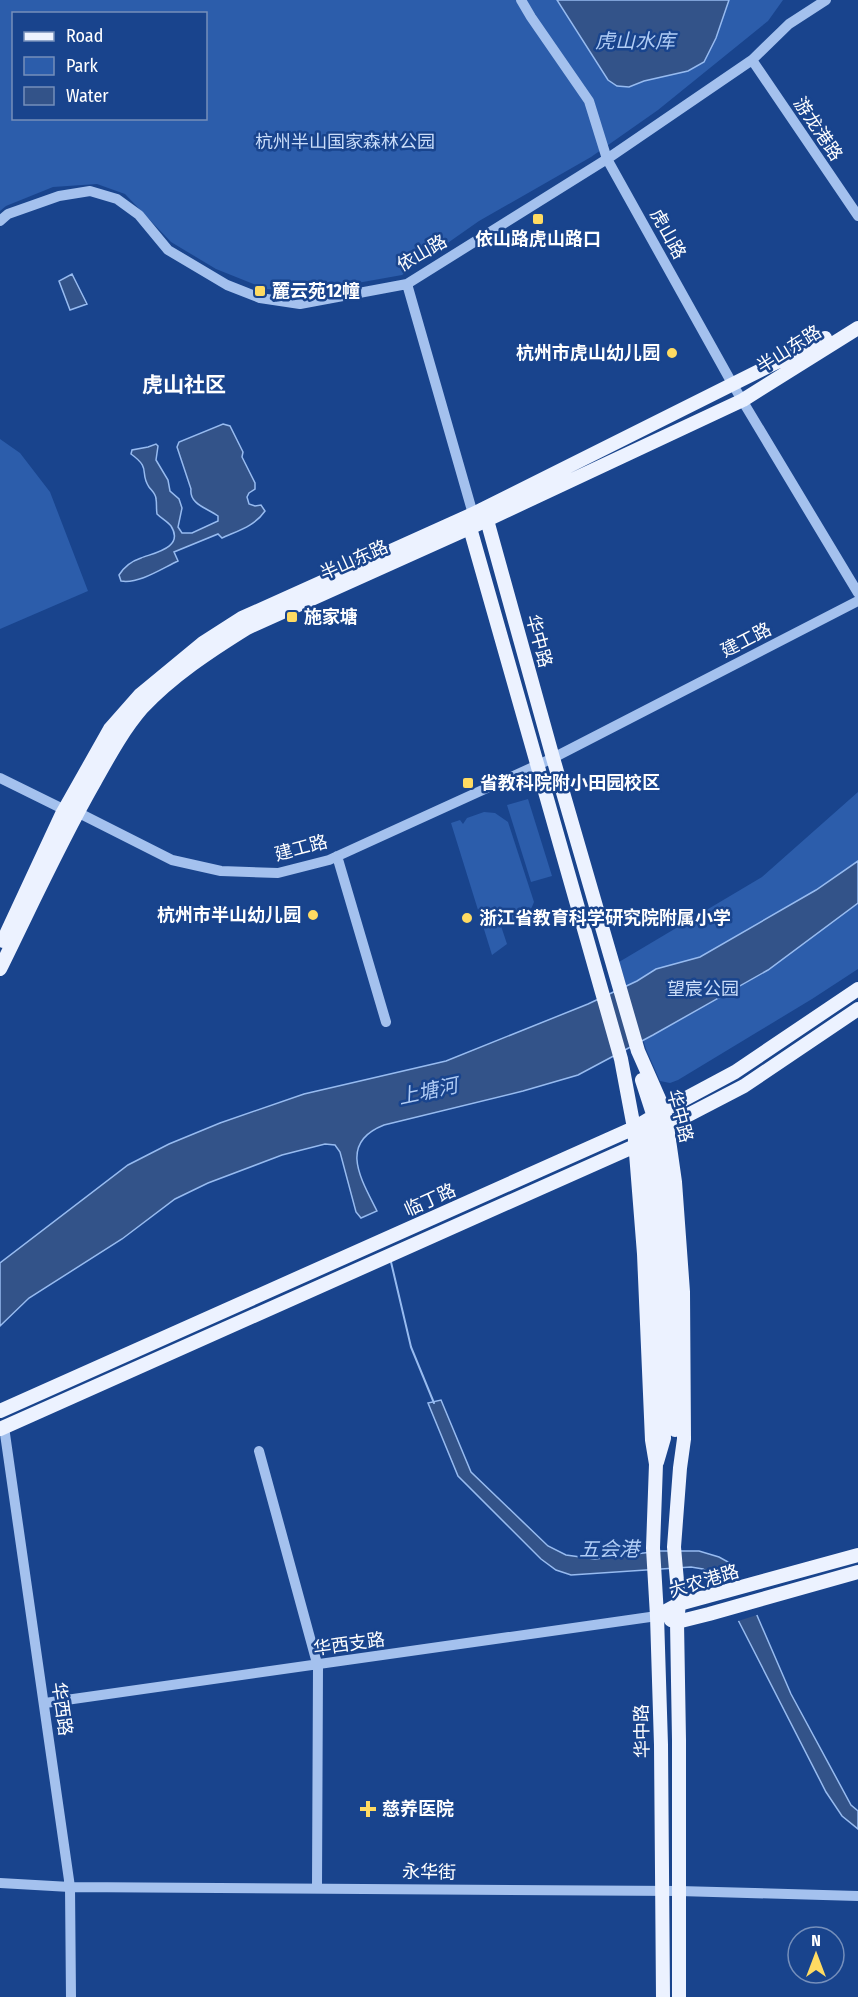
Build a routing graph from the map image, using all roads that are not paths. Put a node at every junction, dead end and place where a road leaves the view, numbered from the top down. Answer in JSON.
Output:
{"nodes":[{"id":1,"x":521,"y":0,"type":"edge"},
{"id":2,"x":826,"y":0,"type":"edge"},
{"id":3,"x":752,"y":60,"type":"junction"},
{"id":4,"x":607,"y":159,"type":"junction"},
{"id":5,"x":858,"y":216,"type":"edge"},
{"id":6,"x":0,"y":221,"type":"edge"},
{"id":7,"x":406,"y":284,"type":"junction"},
{"id":8,"x":858,"y":318,"type":"edge"},
{"id":9,"x":858,"y":328,"type":"edge"},
{"id":10,"x":733,"y":385,"type":"junction"},
{"id":11,"x":743,"y":400,"type":"junction"},
{"id":12,"x":473,"y":514,"type":"junction"},
{"id":13,"x":487,"y":520,"type":"junction"},
{"id":14,"x":470,"y":528,"type":"junction"},
{"id":15,"x":858,"y":594,"type":"edge"},
{"id":16,"x":858,"y":601,"type":"edge"},
{"id":17,"x":553,"y":758,"type":"junction"},
{"id":18,"x":538,"y":764,"type":"junction"},
{"id":19,"x":0,"y":778,"type":"edge"},
{"id":20,"x":561,"y":787,"type":"junction"},
{"id":21,"x":546,"y":790,"type":"junction"},
{"id":22,"x":71,"y":811,"type":"junction"},
{"id":23,"x":338,"y":856,"type":"junction"},
{"id":24,"x":571,"y":856,"type":"junction"},
{"id":25,"x":0,"y":949,"type":"edge"},
{"id":26,"x":0,"y":969,"type":"edge"},
{"id":27,"x":858,"y":989,"type":"edge"},
{"id":28,"x":858,"y":1009,"type":"edge"},
{"id":29,"x":386,"y":1022,"type":"dead end"},
{"id":30,"x":663,"y":1110,"type":"junction"},
{"id":31,"x":667,"y":1126,"type":"junction"},
{"id":32,"x":634,"y":1128,"type":"junction"},
{"id":33,"x":635,"y":1146,"type":"junction"},
{"id":34,"x":0,"y":1411,"type":"edge"},
{"id":35,"x":2,"y":1428,"type":"edge"},
{"id":36,"x":670,"y":1438,"type":"junction"},
{"id":37,"x":259,"y":1451,"type":"dead end"},
{"id":38,"x":656,"y":1464,"type":"junction"},
{"id":39,"x":680,"y":1468,"type":"junction"},
{"id":40,"x":858,"y":1555,"type":"edge"},
{"id":41,"x":858,"y":1572,"type":"edge"},
{"id":42,"x":679,"y":1604,"type":"junction"},
{"id":43,"x":657,"y":1616,"type":"junction"},
{"id":44,"x":676,"y":1622,"type":"junction"},
{"id":45,"x":317,"y":1665,"type":"junction"},
{"id":46,"x":45,"y":1703,"type":"junction"},
{"id":47,"x":0,"y":1883,"type":"edge"},
{"id":48,"x":70,"y":1887,"type":"junction"},
{"id":49,"x":316,"y":1887,"type":"junction"},
{"id":50,"x":679,"y":1891,"type":"junction"},
{"id":51,"x":663,"y":1892,"type":"junction"},
{"id":52,"x":858,"y":1896,"type":"edge"},
{"id":53,"x":71,"y":1997,"type":"edge"},
{"id":54,"x":663,"y":1997,"type":"edge"},
{"id":55,"x":679,"y":1997,"type":"edge"}],
"edges":[{"from":1,"to":4,"type":"street","name":"虎山路"},
{"from":2,"to":3,"type":"street","name":"依山路"},
{"from":3,"to":4,"type":"street","name":"依山路"},
{"from":3,"to":5,"type":"street","name":"游龙港路"},
{"from":4,"to":7,"type":"street","name":"依山路"},
{"from":4,"to":10,"type":"street","name":"虎山路"},
{"from":6,"to":7,"type":"street","name":"依山路"},
{"from":7,"to":12,"type":"street","name":"华中路"},
{"from":8,"to":10,"type":"main road","name":"半山东路"},
{"from":9,"to":11,"type":"main road","name":"半山东路"},
{"from":10,"to":11,"type":"street","name":"虎山路"},
{"from":10,"to":12,"type":"main road","name":"半山东路"},
{"from":11,"to":13,"type":"main road","name":"半山东路"},
{"from":11,"to":15,"type":"street","name":"虎山路"},
{"from":12,"to":13,"type":"main road"},
{"from":12,"to":14,"type":"main road","name":"华中路"},
{"from":12,"to":22,"type":"main road","name":"半山东路"},
{"from":13,"to":14,"type":"main road","name":"半山东路"},
{"from":13,"to":17,"type":"main road","name":"华中路"},
{"from":14,"to":18,"type":"main road","name":"华中路"},
{"from":14,"to":22,"type":"main road","name":"半山东路"},
{"from":16,"to":17,"type":"street","name":"建工路"},
{"from":17,"to":18,"type":"street","name":"建工路"},
{"from":17,"to":20,"type":"main road","name":"华中路"},
{"from":18,"to":21,"type":"main road","name":"华中路"},
{"from":18,"to":23,"type":"street","name":"建工路"},
{"from":19,"to":22,"type":"street"},
{"from":20,"to":24,"type":"main road","name":"华中路"},
{"from":20,"to":30,"type":"main road","name":"华中路"},
{"from":21,"to":24,"type":"main road","name":"华中路"},
{"from":21,"to":32,"type":"main road","name":"华中路"},
{"from":22,"to":23,"type":"street","name":"建工路"},
{"from":22,"to":25,"type":"main road","name":"半山东路"},
{"from":22,"to":26,"type":"main road","name":"半山东路"},
{"from":23,"to":29,"type":"street"},
{"from":24,"to":36,"type":"main road","name":"华中路"},
{"from":27,"to":30,"type":"main road","name":"临丁路"},
{"from":28,"to":31,"type":"main road","name":"临丁路"},
{"from":30,"to":31,"type":"main road","name":"华中路"},
{"from":30,"to":32,"type":"main road","name":"临丁路"},
{"from":31,"to":33,"type":"main road","name":"临丁路"},
{"from":31,"to":39,"type":"main road","name":"华中路"},
{"from":32,"to":33,"type":"main road","name":"华中路"},
{"from":32,"to":34,"type":"main road","name":"临丁路"},
{"from":33,"to":35,"type":"main road","name":"临丁路"},
{"from":33,"to":38,"type":"main road","name":"华中路"},
{"from":35,"to":46,"type":"street","name":"华西路"},
{"from":36,"to":38,"type":"main road","name":"华中路"},
{"from":36,"to":39,"type":"main road","name":"华中路"},
{"from":37,"to":45,"type":"street"},
{"from":38,"to":43,"type":"main road","name":"华中路"},
{"from":39,"to":42,"type":"main road","name":"华中路"},
{"from":40,"to":42,"type":"main road","name":"大农港路"},
{"from":41,"to":44,"type":"main road","name":"大农港路"},
{"from":42,"to":43,"type":"main road","name":"大农港路"},
{"from":42,"to":44,"type":"main road","name":"华中路"},
{"from":43,"to":44,"type":"main road","name":"大农港路"},
{"from":43,"to":45,"type":"street","name":"华西支路"},
{"from":43,"to":51,"type":"main road","name":"华中路"},
{"from":44,"to":50,"type":"main road","name":"华中路"},
{"from":45,"to":46,"type":"street","name":"华西支路"},
{"from":45,"to":49,"type":"street"},
{"from":46,"to":48,"type":"street","name":"华西路"},
{"from":47,"to":48,"type":"street","name":"永华街"},
{"from":48,"to":49,"type":"street","name":"永华街"},
{"from":48,"to":53,"type":"street","name":"华西路"},
{"from":49,"to":51,"type":"street","name":"永华街"},
{"from":50,"to":51,"type":"street","name":"永华街"},
{"from":50,"to":52,"type":"street","name":"永华街"},
{"from":50,"to":55,"type":"main road","name":"华中路"},
{"from":51,"to":54,"type":"main road","name":"华中路"}]}
